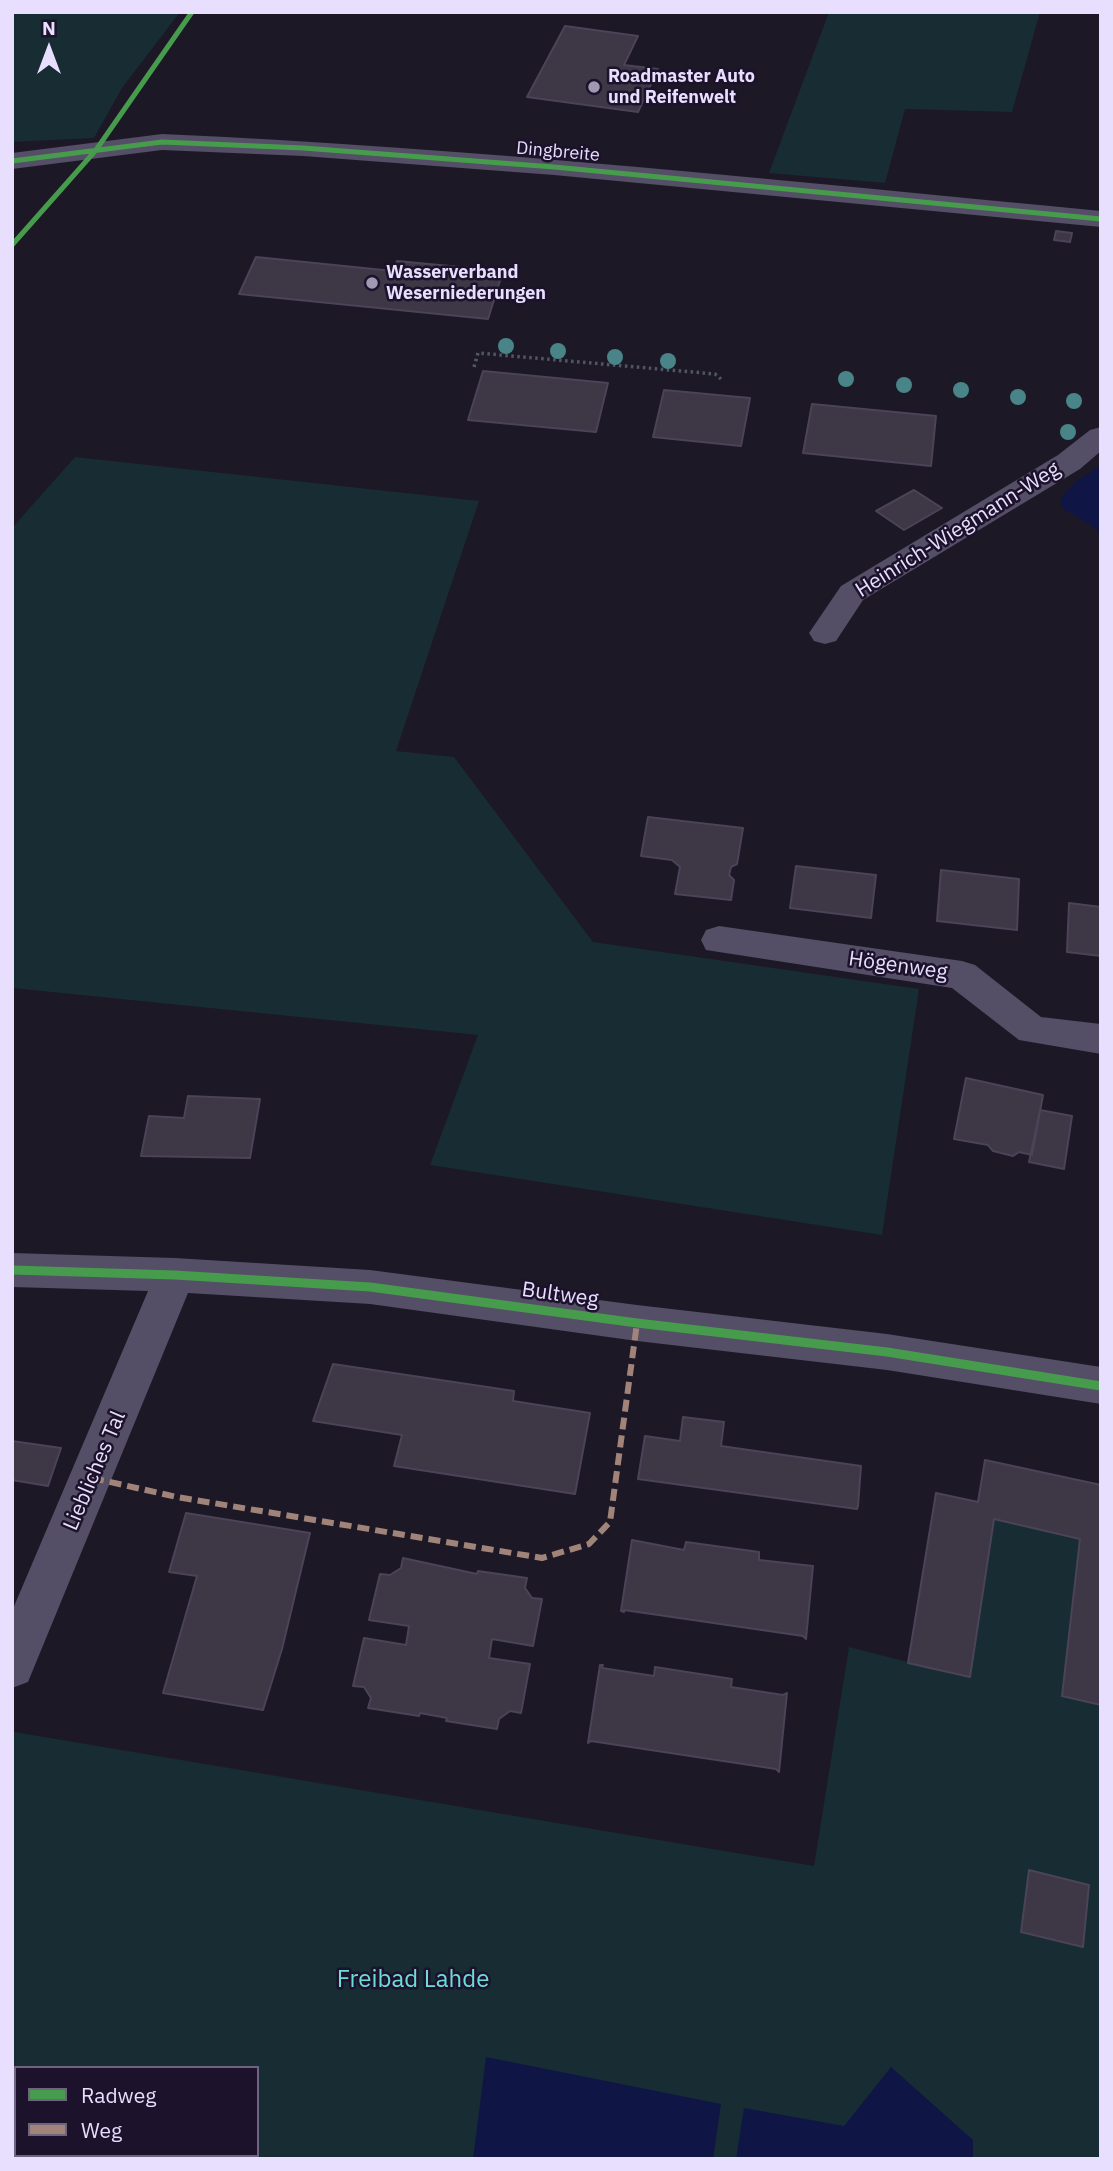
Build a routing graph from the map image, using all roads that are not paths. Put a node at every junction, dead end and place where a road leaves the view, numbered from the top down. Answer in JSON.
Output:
{"nodes":[{"id":1,"x":12,"y":161,"type":"edge"},
{"id":2,"x":1101,"y":219,"type":"edge"},
{"id":3,"x":1101,"y":436,"type":"edge"},
{"id":4,"x":825,"y":633,"type":"dead end"},
{"id":5,"x":719,"y":940,"type":"dead end"},
{"id":6,"x":1101,"y":1039,"type":"edge"},
{"id":7,"x":12,"y":1270,"type":"edge"},
{"id":8,"x":175,"y":1275,"type":"junction"},
{"id":9,"x":1101,"y":1386,"type":"edge"},
{"id":10,"x":12,"y":1666,"type":"edge"}],
"edges":[{"from":1,"to":2,"type":"street","name":"Dingbreite"},
{"from":3,"to":4,"type":"street","name":"Heinrich-Wiegmann-Weg"},
{"from":5,"to":6,"type":"street","name":"Högenweg"},
{"from":7,"to":8,"type":"street","name":"Bultweg"},
{"from":8,"to":9,"type":"street","name":"Bultweg"},
{"from":8,"to":10,"type":"street","name":"Liebliches Tal"}]}
